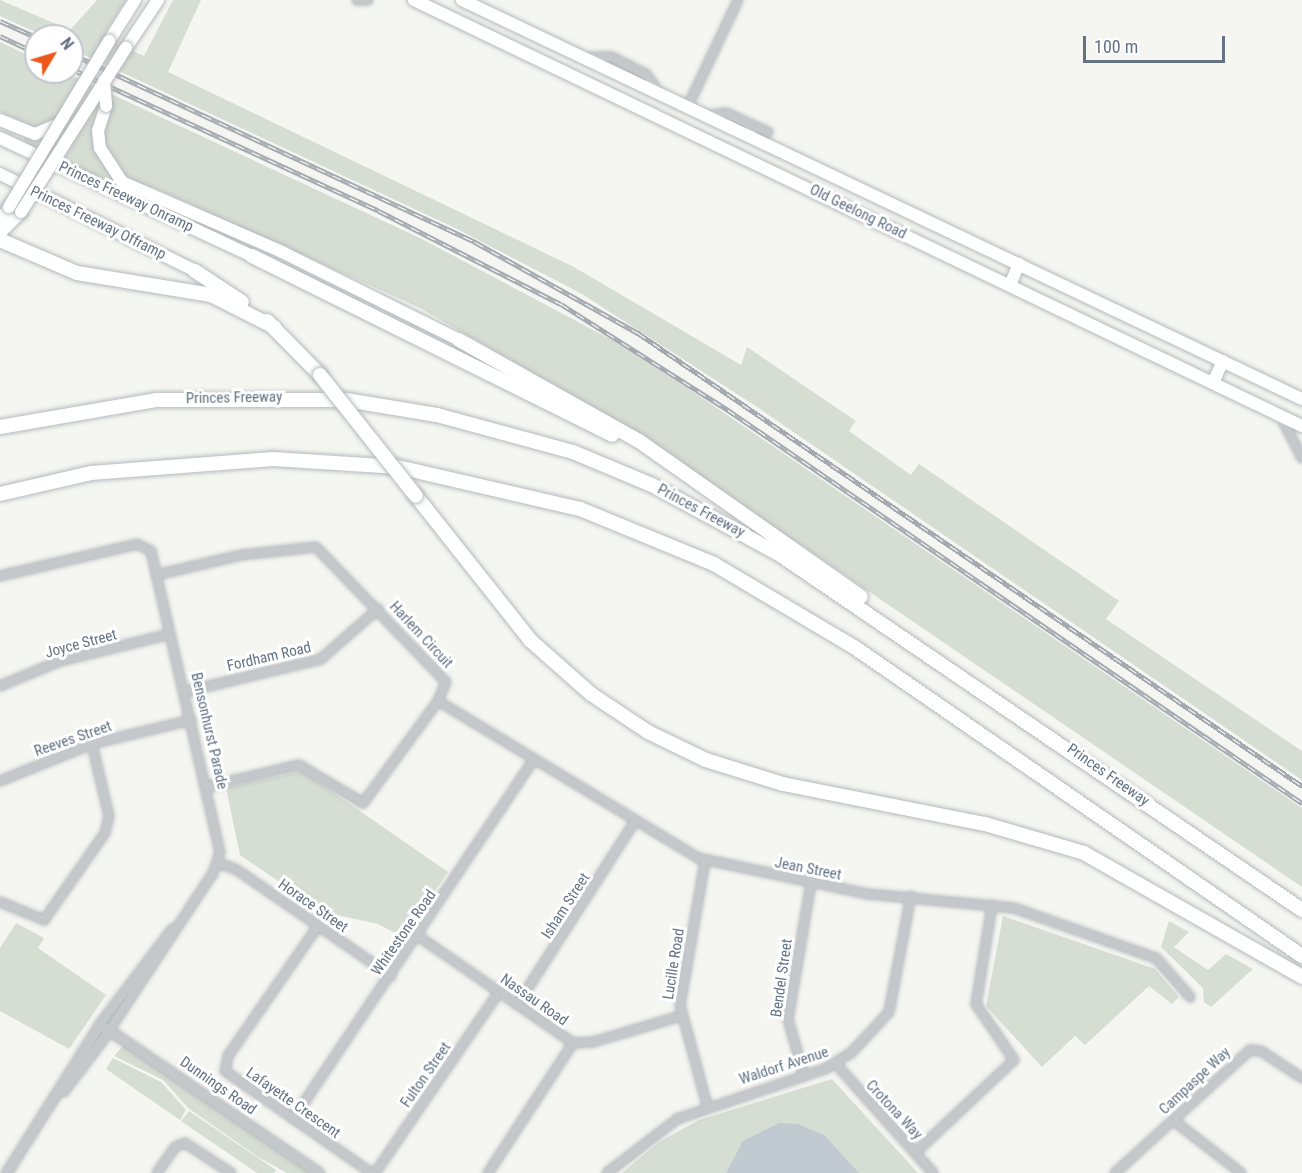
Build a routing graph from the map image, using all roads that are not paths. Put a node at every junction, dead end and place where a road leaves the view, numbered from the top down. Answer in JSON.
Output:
{"nodes":[{"id":1,"x":135,"y":0,"type":"edge"},
{"id":2,"x":158,"y":0,"type":"edge"},
{"id":3,"x":357,"y":0,"type":"edge"},
{"id":4,"x":368,"y":0,"type":"edge"},
{"id":5,"x":414,"y":0,"type":"edge"},
{"id":6,"x":462,"y":0,"type":"edge"},
{"id":7,"x":738,"y":0,"type":"edge"},
{"id":8,"x":104,"y":81,"type":"junction"},
{"id":9,"x":687,"y":108,"type":"junction"},
{"id":10,"x":703,"y":116,"type":"junction"},
{"id":11,"x":0,"y":120,"type":"edge"},
{"id":12,"x":58,"y":123,"type":"junction"},
{"id":13,"x":750,"y":124,"type":"junction"},
{"id":14,"x":678,"y":126,"type":"junction"},
{"id":15,"x":768,"y":132,"type":"dead end"},
{"id":16,"x":0,"y":138,"type":"edge"},
{"id":17,"x":754,"y":141,"type":"junction"},
{"id":18,"x":793,"y":158,"type":"junction"},
{"id":19,"x":0,"y":174,"type":"edge"},
{"id":20,"x":802,"y":184,"type":"junction"},
{"id":21,"x":0,"y":223,"type":"edge"},
{"id":22,"x":0,"y":233,"type":"edge"},
{"id":23,"x":0,"y":240,"type":"edge"},
{"id":24,"x":252,"y":256,"type":"joint"},
{"id":25,"x":1019,"y":264,"type":"junction"},
{"id":26,"x":195,"y":271,"type":"joint"},
{"id":27,"x":1010,"y":285,"type":"junction"},
{"id":28,"x":274,"y":327,"type":"junction"},
{"id":29,"x":459,"y":340,"type":"joint"},
{"id":30,"x":1181,"y":341,"type":"junction"},
{"id":31,"x":1171,"y":362,"type":"junction"},
{"id":32,"x":1223,"y":362,"type":"junction"},
{"id":33,"x":1213,"y":383,"type":"junction"},
{"id":34,"x":1302,"y":399,"type":"edge"},
{"id":35,"x":1279,"y":415,"type":"junction"},
{"id":36,"x":1302,"y":426,"type":"edge"},
{"id":37,"x":0,"y":427,"type":"edge"},
{"id":38,"x":1302,"y":458,"type":"edge"},
{"id":39,"x":685,"y":474,"type":"junction"},
{"id":40,"x":0,"y":494,"type":"edge"},
{"id":41,"x":156,"y":575,"type":"junction"},
{"id":42,"x":0,"y":576,"type":"edge"},
{"id":43,"x":378,"y":609,"type":"junction"},
{"id":44,"x":170,"y":634,"type":"junction"},
{"id":45,"x":968,"y":678,"type":"junction"},
{"id":46,"x":0,"y":686,"type":"edge"},
{"id":47,"x":184,"y":692,"type":"junction"},
{"id":48,"x":438,"y":701,"type":"junction"},
{"id":49,"x":191,"y":720,"type":"junction"},
{"id":50,"x":92,"y":744,"type":"junction"},
{"id":51,"x":534,"y":759,"type":"junction"},
{"id":52,"x":0,"y":781,"type":"edge"},
{"id":53,"x":207,"y":787,"type":"junction"},
{"id":54,"x":635,"y":821,"type":"junction"},
{"id":55,"x":705,"y":861,"type":"junction"},
{"id":56,"x":218,"y":863,"type":"junction"},
{"id":57,"x":811,"y":883,"type":"junction"},
{"id":58,"x":911,"y":896,"type":"junction"},
{"id":59,"x":0,"y":902,"type":"edge"},
{"id":60,"x":992,"y":905,"type":"junction"},
{"id":61,"x":1302,"y":910,"type":"edge"},
{"id":62,"x":183,"y":916,"type":"junction"},
{"id":63,"x":318,"y":926,"type":"junction"},
{"id":64,"x":418,"y":936,"type":"junction"},
{"id":65,"x":1302,"y":956,"type":"edge"},
{"id":66,"x":391,"y":976,"type":"junction"},
{"id":67,"x":1302,"y":977,"type":"edge"},
{"id":68,"x":499,"y":992,"type":"junction"},
{"id":69,"x":1190,"y":997,"type":"dead end"},
{"id":70,"x":517,"y":1005,"type":"junction"},
{"id":71,"x":681,"y":1016,"type":"junction"},
{"id":72,"x":100,"y":1024,"type":"junction"},
{"id":73,"x":110,"y":1029,"type":"junction"},
{"id":74,"x":573,"y":1042,"type":"junction"},
{"id":75,"x":836,"y":1064,"type":"junction"},
{"id":76,"x":804,"y":1076,"type":"junction"},
{"id":77,"x":1302,"y":1078,"type":"edge"},
{"id":78,"x":59,"y":1095,"type":"junction"},
{"id":79,"x":707,"y":1105,"type":"junction"},
{"id":80,"x":292,"y":1119,"type":"junction"},
{"id":81,"x":1173,"y":1120,"type":"junction"},
{"id":82,"x":915,"y":1153,"type":"junction"},
{"id":83,"x":6,"y":1173,"type":"edge"},
{"id":84,"x":156,"y":1173,"type":"edge"},
{"id":85,"x":231,"y":1173,"type":"edge"},
{"id":86,"x":319,"y":1173,"type":"edge"},
{"id":87,"x":373,"y":1173,"type":"edge"},
{"id":88,"x":488,"y":1173,"type":"edge"},
{"id":89,"x":607,"y":1173,"type":"edge"},
{"id":90,"x":933,"y":1173,"type":"edge"},
{"id":91,"x":1115,"y":1173,"type":"edge"},
{"id":92,"x":1241,"y":1173,"type":"edge"}],
"edges":[{"from":1,"to":12,"type":"main road","bridge":true},
{"from":2,"to":8,"type":"main road","bridge":true},
{"from":3,"to":4,"type":"street"},
{"from":5,"to":14,"type":"main road","name":"Old Geelong Road"},
{"from":6,"to":9,"type":"main road","name":"Old Geelong Road"},
{"from":7,"to":9,"type":"street"},
{"from":8,"to":22,"type":"main road","bridge":true},
{"from":8,"to":29,"type":"main road","bridge":true},
{"from":9,"to":10,"type":"main road","name":"Old Geelong Road"},
{"from":9,"to":14,"type":"main road"},
{"from":10,"to":13,"type":"street"},
{"from":10,"to":17,"type":"main road","name":"Old Geelong Road"},
{"from":11,"to":12,"type":"main road"},
{"from":12,"to":21,"type":"main road","bridge":true},
{"from":13,"to":15,"type":"street"},
{"from":13,"to":17,"type":"street"},
{"from":14,"to":20,"type":"main road","name":"Old Geelong Road"},
{"from":16,"to":24,"type":"main road","name":"Princes Freeway Onramp"},
{"from":17,"to":18,"type":"main road","name":"Old Geelong Road"},
{"from":18,"to":20,"type":"main road"},
{"from":18,"to":25,"type":"main road","name":"Old Geelong Road"},
{"from":19,"to":26,"type":"main road","name":"Princes Freeway Offramp"},
{"from":20,"to":27,"type":"main road","name":"Old Geelong Road"},
{"from":23,"to":28,"type":"highway"},
{"from":24,"to":39,"type":"highway"},
{"from":25,"to":27,"type":"main road"},
{"from":25,"to":30,"type":"main road","name":"Old Geelong Road"},
{"from":26,"to":28,"type":"highway"},
{"from":27,"to":31,"type":"main road","name":"Old Geelong Road"},
{"from":28,"to":67,"type":"highway","bridge":true},
{"from":29,"to":39,"type":"highway"},
{"from":30,"to":31,"type":"main road"},
{"from":30,"to":32,"type":"main road","name":"Old Geelong Road"},
{"from":31,"to":33,"type":"main road","name":"Old Geelong Road"},
{"from":32,"to":33,"type":"main road"},
{"from":32,"to":34,"type":"main road","name":"Old Geelong Road"},
{"from":33,"to":35,"type":"main road","name":"Old Geelong Road"},
{"from":35,"to":36,"type":"main road","name":"Old Geelong Road"},
{"from":35,"to":38,"type":"street"},
{"from":37,"to":45,"type":"highway","name":"Princes Freeway"},
{"from":39,"to":45,"type":"highway"},
{"from":40,"to":65,"type":"highway"},
{"from":41,"to":42,"type":"street","name":"Bensonhurst Parade"},
{"from":41,"to":43,"type":"street","name":"Harlem Circuit"},
{"from":41,"to":44,"type":"street","name":"Bensonhurst Parade"},
{"from":43,"to":47,"type":"street","name":"Fordham Road"},
{"from":43,"to":48,"type":"street","name":"Harlem Circuit"},
{"from":44,"to":46,"type":"street","name":"Joyce Street"},
{"from":44,"to":47,"type":"street","name":"Bensonhurst Parade"},
{"from":45,"to":61,"type":"highway","name":"Princes Freeway"},
{"from":47,"to":49,"type":"street","name":"Bensonhurst Parade"},
{"from":48,"to":51,"type":"street","name":"Jean Street"},
{"from":48,"to":53,"type":"street","name":"Harlem Circuit"},
{"from":49,"to":50,"type":"street","name":"Reeves Street"},
{"from":49,"to":53,"type":"street","name":"Bensonhurst Parade"},
{"from":50,"to":52,"type":"street","name":"Reeves Street"},
{"from":50,"to":59,"type":"street"},
{"from":51,"to":54,"type":"street","name":"Jean Street"},
{"from":51,"to":64,"type":"street","name":"Whitestone Road"},
{"from":53,"to":56,"type":"street","name":"Bensonhurst Parade"},
{"from":54,"to":55,"type":"street","name":"Jean Street"},
{"from":54,"to":70,"type":"street","name":"Isham Street"},
{"from":55,"to":57,"type":"street","name":"Jean Street"},
{"from":55,"to":71,"type":"street","name":"Lucille Road"},
{"from":56,"to":62,"type":"street"},
{"from":56,"to":63,"type":"street","name":"Horace Street"},
{"from":57,"to":58,"type":"street","name":"Jean Street"},
{"from":57,"to":76,"type":"street","name":"Bendel Street"},
{"from":58,"to":60,"type":"street","name":"Jean Street"},
{"from":58,"to":75,"type":"street","name":"Waldorf Avenue"},
{"from":60,"to":69,"type":"street","name":"Jean Street"},
{"from":60,"to":82,"type":"street"},
{"from":62,"to":72,"type":"street"},
{"from":62,"to":73,"type":"street"},
{"from":63,"to":66,"type":"street","name":"Horace Street"},
{"from":63,"to":80,"type":"street","name":"Lafayette Crescent"},
{"from":64,"to":66,"type":"street","name":"Whitestone Road"},
{"from":64,"to":68,"type":"street","name":"Nassau Road"},
{"from":66,"to":80,"type":"street","name":"Whitestone Road"},
{"from":68,"to":70,"type":"street","name":"Nassau Road"},
{"from":68,"to":87,"type":"street","name":"Fulton Street"},
{"from":70,"to":74,"type":"street","name":"Nassau Road"},
{"from":71,"to":74,"type":"street","name":"Nassau Road"},
{"from":71,"to":79,"type":"street","name":"Lucille Road"},
{"from":72,"to":73,"type":"street","name":"Dunnings Road"},
{"from":72,"to":78,"type":"street"},
{"from":73,"to":78,"type":"street"},
{"from":73,"to":86,"type":"street","name":"Dunnings Road"},
{"from":74,"to":88,"type":"street"},
{"from":75,"to":76,"type":"street","name":"Waldorf Avenue"},
{"from":75,"to":82,"type":"street","name":"Crotona Way"},
{"from":76,"to":79,"type":"street","name":"Waldorf Avenue"},
{"from":77,"to":81,"type":"street","name":"Campaspe Way"},
{"from":78,"to":83,"type":"street"},
{"from":79,"to":89,"type":"street","name":"Waldorf Avenue"},
{"from":80,"to":87,"type":"street","name":"Lafayette Crescent"},
{"from":81,"to":91,"type":"street","name":"Campaspe Way"},
{"from":81,"to":92,"type":"street"},
{"from":82,"to":90,"type":"street","name":"Crotona Way"},
{"from":84,"to":85,"type":"street"}]}
